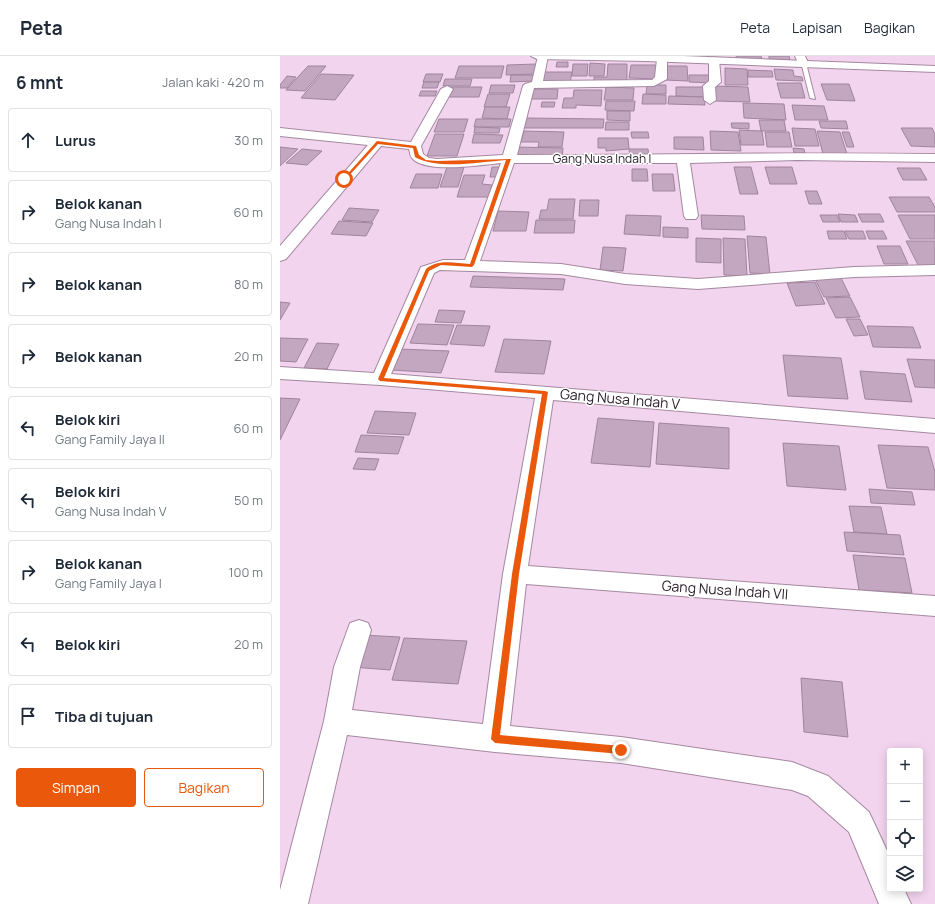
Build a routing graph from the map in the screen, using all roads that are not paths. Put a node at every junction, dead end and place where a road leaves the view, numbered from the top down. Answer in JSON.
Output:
{"nodes":[{"id":1,"x":537,"y":56,"type":"edge"},
{"id":2,"x":542,"y":56,"type":"edge"},
{"id":3,"x":646,"y":57,"type":"edge"},
{"id":4,"x":662,"y":59,"type":"junction"},
{"id":5,"x":714,"y":60,"type":"junction"},
{"id":6,"x":802,"y":60,"type":"edge"},
{"id":7,"x":935,"y":69,"type":"edge"},
{"id":8,"x":537,"y":84,"type":"junction"},
{"id":9,"x":447,"y":89,"type":"dead end"},
{"id":10,"x":813,"y":98,"type":"dead end"},
{"id":11,"x":710,"y":100,"type":"dead end"},
{"id":12,"x":280,"y":132,"type":"edge"},
{"id":13,"x":377,"y":142,"type":"junction"},
{"id":14,"x":415,"y":146,"type":"junction"},
{"id":15,"x":935,"y":158,"type":"edge"},
{"id":16,"x":509,"y":159,"type":"junction"},
{"id":17,"x":683,"y":159,"type":"junction"},
{"id":18,"x":691,"y":216,"type":"dead end"},
{"id":19,"x":280,"y":256,"type":"edge"},
{"id":20,"x":472,"y":265,"type":"junction"},
{"id":21,"x":935,"y":270,"type":"edge"},
{"id":22,"x":280,"y":373,"type":"edge"},
{"id":23,"x":380,"y":379,"type":"junction"},
{"id":24,"x":545,"y":392,"type":"junction"},
{"id":25,"x":935,"y":426,"type":"edge"},
{"id":26,"x":515,"y":574,"type":"junction"},
{"id":27,"x":935,"y":606,"type":"edge"},
{"id":28,"x":359,"y":630,"type":"dead end"},
{"id":29,"x":337,"y":721,"type":"junction"},
{"id":30,"x":495,"y":739,"type":"junction"},
{"id":31,"x":292,"y":904,"type":"edge"},
{"id":32,"x":895,"y":904,"type":"edge"}],
"edges":[{"from":1,"to":2,"type":"street"},
{"from":2,"to":3,"type":"street"},
{"from":2,"to":8,"type":"street"},
{"from":3,"to":4,"type":"street"},
{"from":4,"to":5,"type":"street"},
{"from":4,"to":8,"type":"street"},
{"from":5,"to":6,"type":"street"},
{"from":5,"to":11,"type":"street"},
{"from":6,"to":7,"type":"street"},
{"from":6,"to":10,"type":"lane"},
{"from":8,"to":16,"type":"street"},
{"from":9,"to":14,"type":"street"},
{"from":12,"to":13,"type":"street"},
{"from":13,"to":14,"type":"street"},
{"from":13,"to":19,"type":"street"},
{"from":14,"to":16,"type":"street","name":"Gang Nusa Indah I"},
{"from":15,"to":17,"type":"street","name":"Gang Nusa Indah I"},
{"from":16,"to":17,"type":"street","name":"Gang Nusa Indah I"},
{"from":16,"to":20,"type":"street"},
{"from":17,"to":18,"type":"street"},
{"from":20,"to":21,"type":"street"},
{"from":20,"to":23,"type":"street"},
{"from":22,"to":23,"type":"street","name":"Gang Nusa Indah V"},
{"from":23,"to":24,"type":"street","name":"Gang Nusa Indah V"},
{"from":24,"to":25,"type":"street","name":"Gang Nusa Indah V"},
{"from":24,"to":26,"type":"street"},
{"from":26,"to":27,"type":"street","name":"Gang Nusa Indah VII"},
{"from":26,"to":30,"type":"street"},
{"from":28,"to":29,"type":"street"},
{"from":29,"to":30,"type":"street"},
{"from":29,"to":31,"type":"street"},
{"from":30,"to":32,"type":"street"}]}
